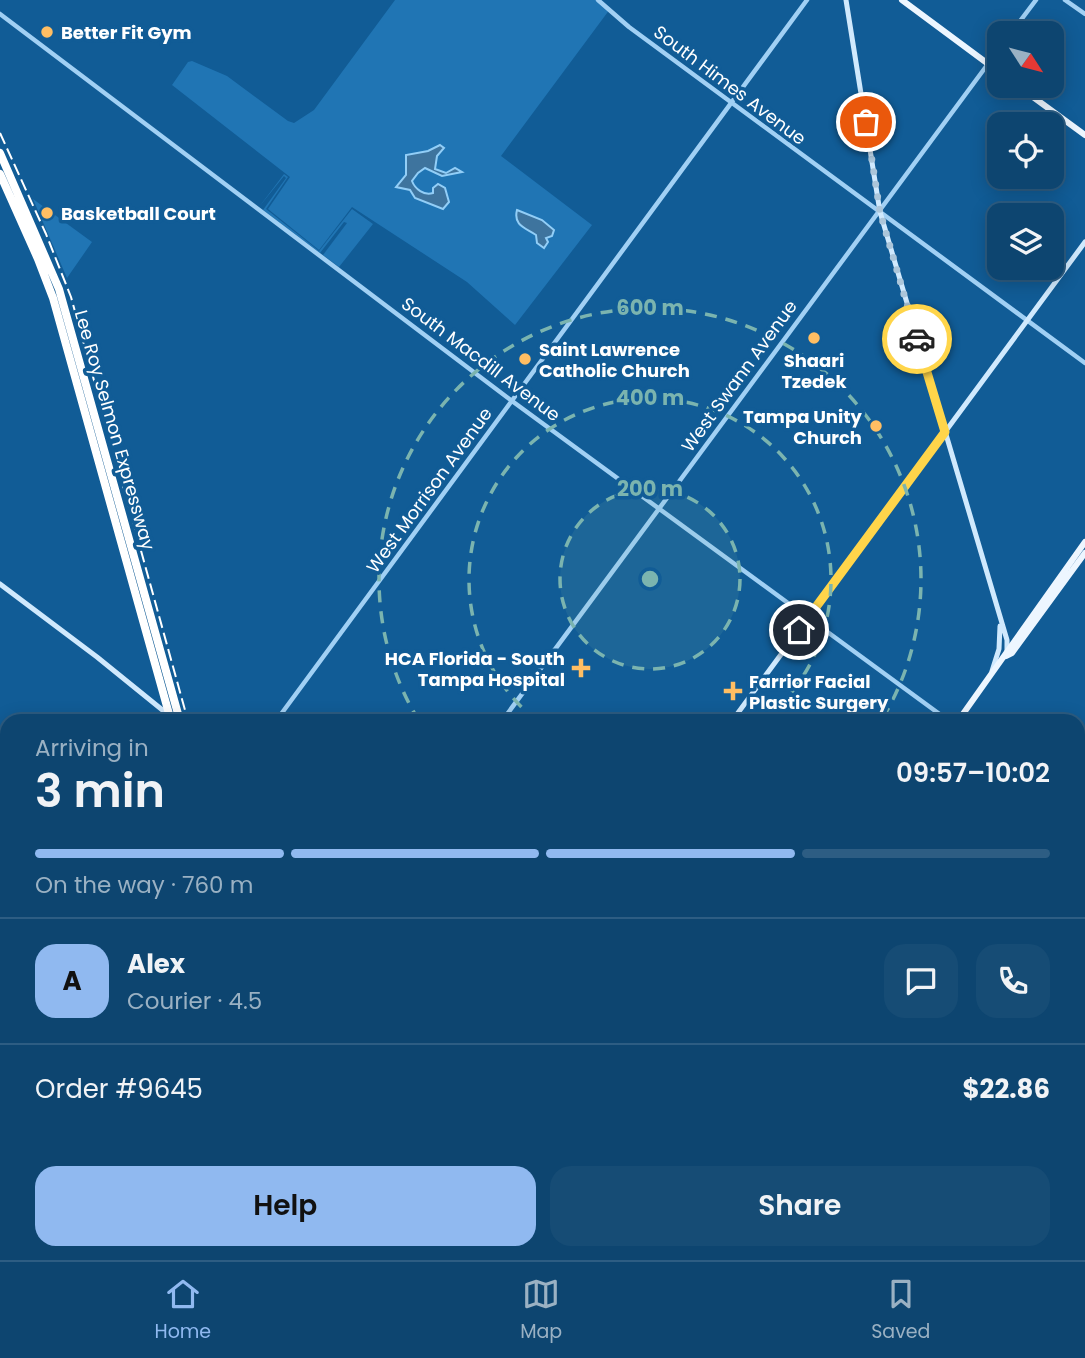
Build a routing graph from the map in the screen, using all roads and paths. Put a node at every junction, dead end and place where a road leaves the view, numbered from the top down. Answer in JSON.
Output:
{"nodes":[{"id":1,"x":598,"y":0,"type":"edge"},
{"id":2,"x":807,"y":0,"type":"edge"},
{"id":3,"x":846,"y":0,"type":"edge"},
{"id":4,"x":902,"y":0,"type":"edge"},
{"id":5,"x":1036,"y":0,"type":"edge"},
{"id":6,"x":1065,"y":0,"type":"edge"},
{"id":7,"x":0,"y":14,"type":"edge"},
{"id":8,"x":1085,"y":14,"type":"edge"},
{"id":9,"x":1020,"y":21,"type":"edge"},
{"id":10,"x":987,"y":63,"type":"edge"},
{"id":11,"x":987,"y":65,"type":"edge"},
{"id":12,"x":1034,"y":98,"type":"edge"},
{"id":13,"x":731,"y":101,"type":"junction"},
{"id":14,"x":1085,"y":135,"type":"edge"},
{"id":15,"x":0,"y":153,"type":"edge"},
{"id":16,"x":0,"y":174,"type":"edge"},
{"id":17,"x":880,"y":212,"type":"junction"},
{"id":18,"x":1085,"y":242,"type":"edge"},
{"id":19,"x":1027,"y":320,"type":"junction"},
{"id":20,"x":1085,"y":363,"type":"edge"},
{"id":21,"x":512,"y":401,"type":"junction"},
{"id":22,"x":945,"y":432,"type":"junction"},
{"id":23,"x":660,"y":509,"type":"junction"},
{"id":24,"x":1085,"y":542,"type":"edge"},
{"id":25,"x":1085,"y":553,"type":"edge"},
{"id":26,"x":0,"y":584,"type":"edge"},
{"id":27,"x":809,"y":617,"type":"junction"},
{"id":28,"x":1000,"y":623,"type":"junction"},
{"id":29,"x":1005,"y":657,"type":"junction"},
{"id":30,"x":990,"y":678,"type":"junction"},
{"id":31,"x":166,"y":714,"type":"edge"},
{"id":32,"x":172,"y":714,"type":"edge"},
{"id":33,"x":175,"y":714,"type":"edge"},
{"id":34,"x":281,"y":714,"type":"edge"},
{"id":35,"x":507,"y":714,"type":"edge"},
{"id":36,"x":737,"y":714,"type":"edge"},
{"id":37,"x":940,"y":714,"type":"edge"},
{"id":38,"x":963,"y":714,"type":"edge"}],
"edges":[{"from":1,"to":13,"type":"street","name":"South Himes Avenue"},
{"from":2,"to":13,"type":"street","name":"West Morrison Avenue"},
{"from":3,"to":17,"type":"main road"},
{"from":4,"to":10,"type":"main road"},
{"from":5,"to":9,"type":"street"},
{"from":6,"to":8,"type":"street"},
{"from":7,"to":21,"type":"street","name":"South Macdill Avenue"},
{"from":11,"to":17,"type":"street","name":"West Swann Avenue"},
{"from":12,"to":14,"type":"main road"},
{"from":13,"to":17,"type":"street","name":"South Himes Avenue"},
{"from":13,"to":21,"type":"street","name":"West Morrison Avenue"},
{"from":15,"to":33,"type":"highway","name":"Lee Roy Selmon Expressway"},
{"from":16,"to":32,"type":"highway","name":"Lee Roy Selmon Expressway"},
{"from":17,"to":19,"type":"street","name":"South Himes Avenue"},
{"from":17,"to":22,"type":"main road"},
{"from":17,"to":23,"type":"street","name":"West Swann Avenue"},
{"from":18,"to":19,"type":"main road"},
{"from":19,"to":20,"type":"street","name":"South Himes Avenue"},
{"from":19,"to":22,"type":"main road"},
{"from":21,"to":23,"type":"street","name":"South Macdill Avenue"},
{"from":21,"to":34,"type":"street","name":"West Morrison Avenue"},
{"from":22,"to":27,"type":"main road"},
{"from":22,"to":28,"type":"main road"},
{"from":23,"to":27,"type":"street","name":"South Macdill Avenue"},
{"from":23,"to":35,"type":"street","name":"West Swann Avenue"},
{"from":24,"to":29,"type":"main road"},
{"from":25,"to":29,"type":"main road"},
{"from":26,"to":31,"type":"main road"},
{"from":27,"to":36,"type":"main road"},
{"from":27,"to":37,"type":"street","name":"South Macdill Avenue"},
{"from":28,"to":29,"type":"main road"},
{"from":28,"to":30,"type":"main road"},
{"from":29,"to":30,"type":"main road"},
{"from":30,"to":38,"type":"main road"}]}
